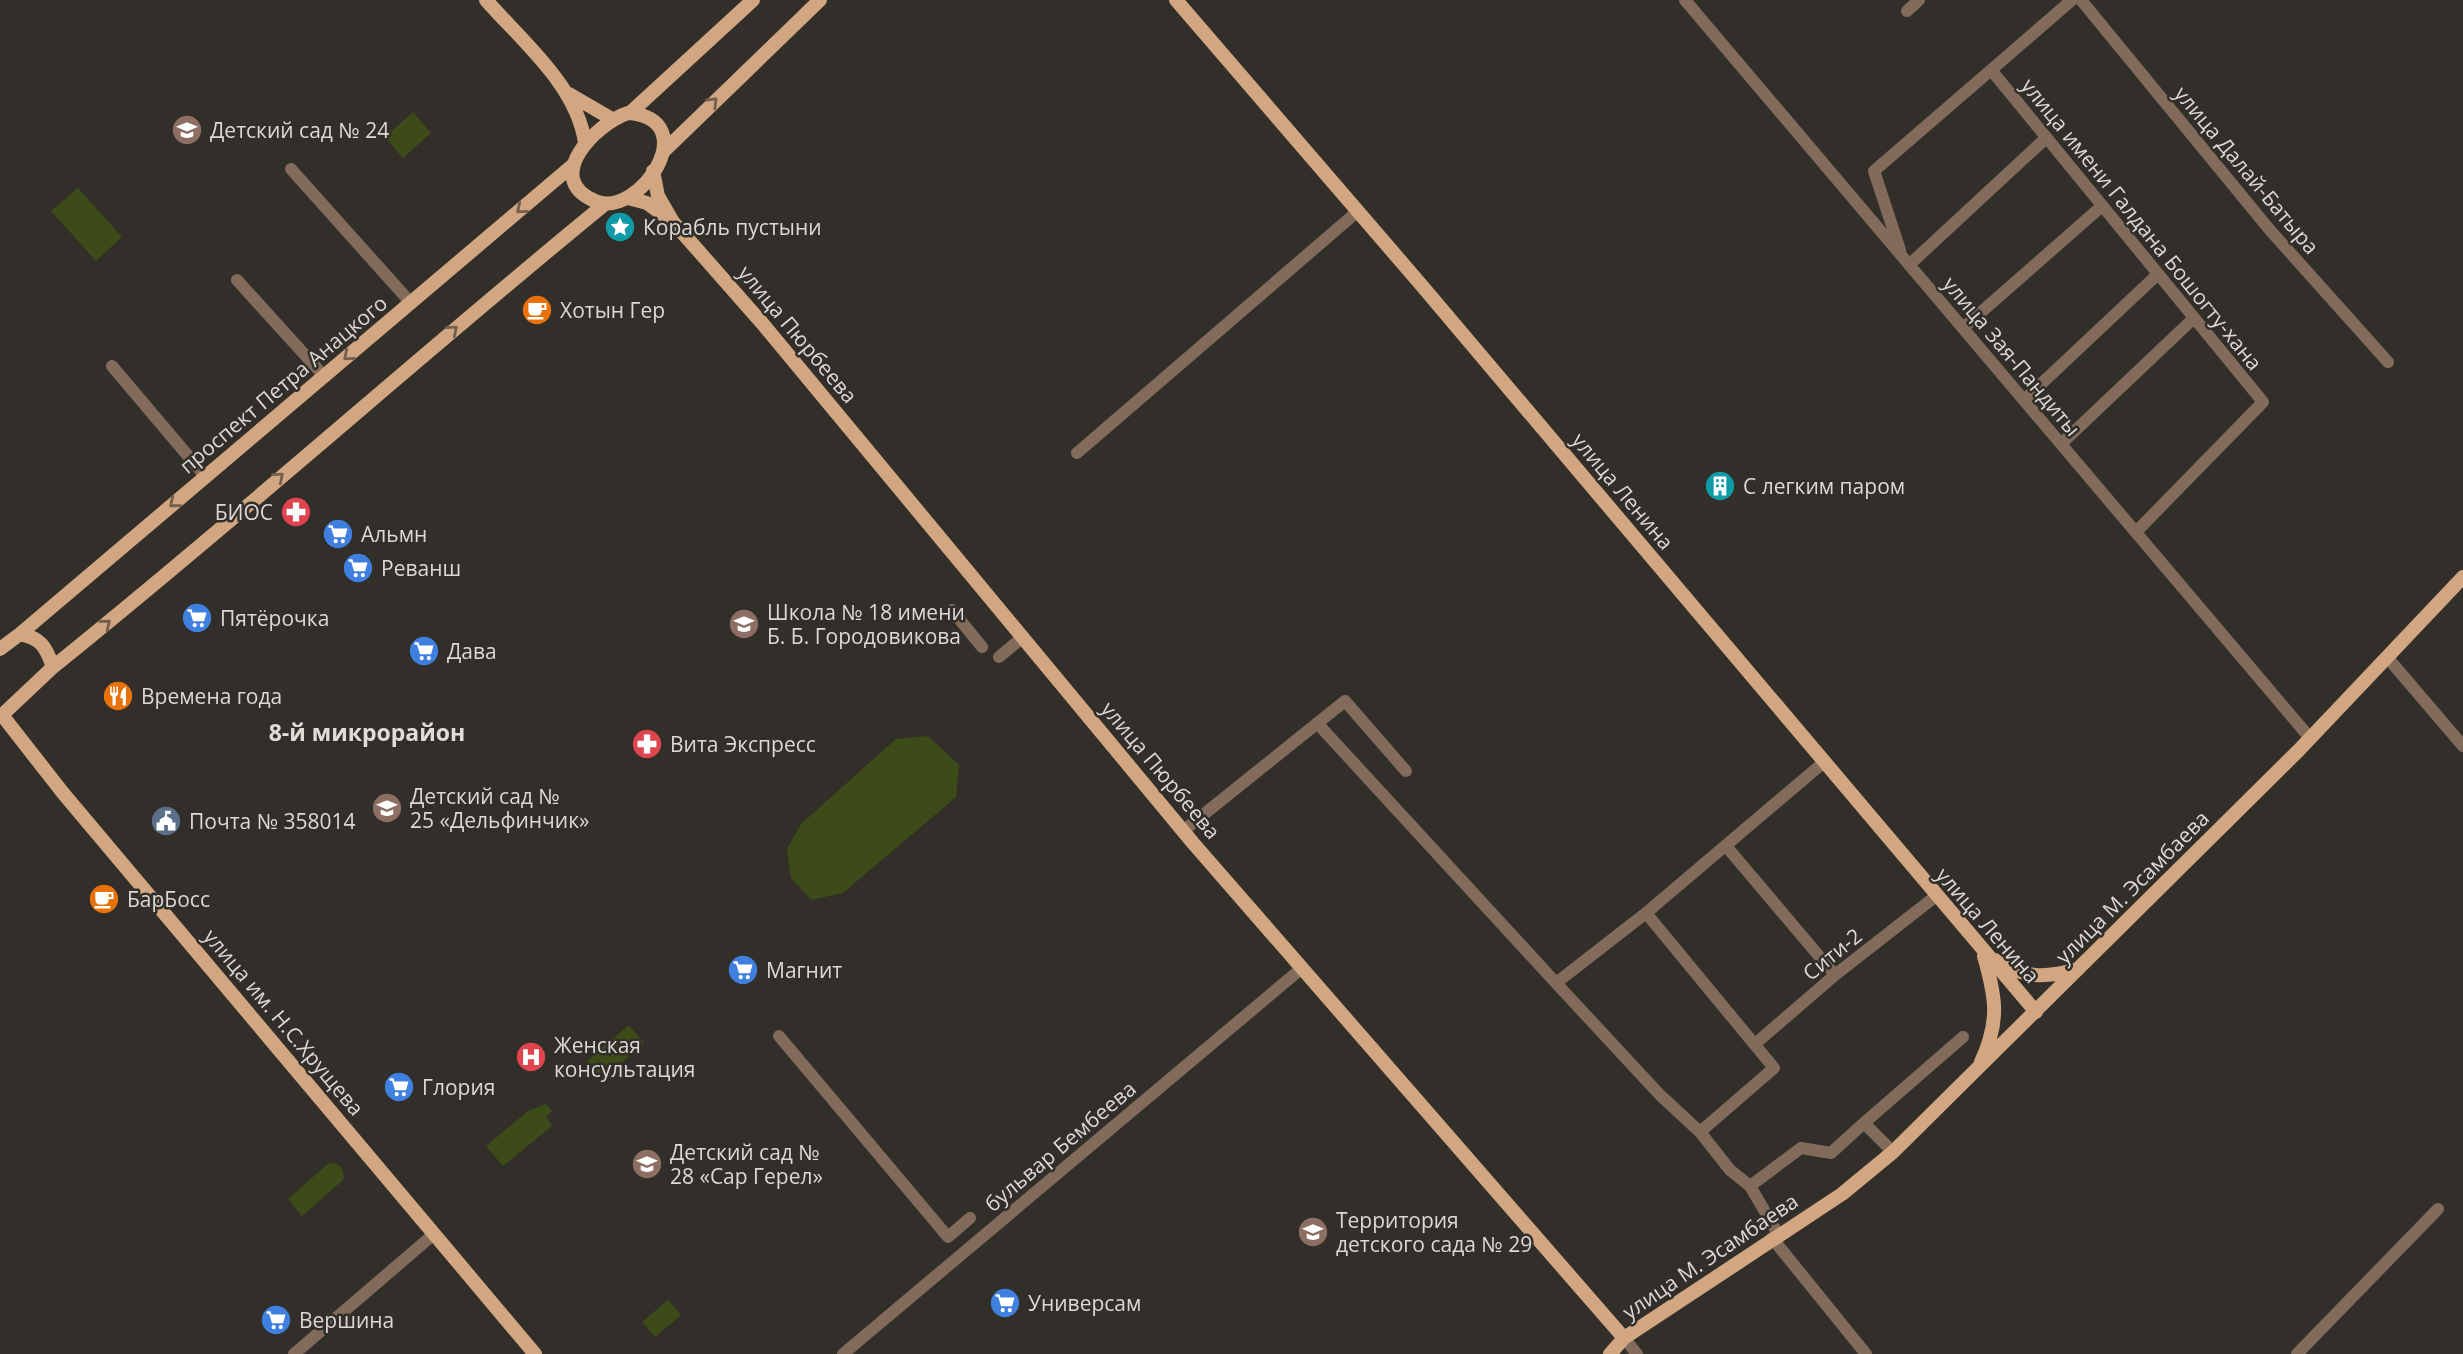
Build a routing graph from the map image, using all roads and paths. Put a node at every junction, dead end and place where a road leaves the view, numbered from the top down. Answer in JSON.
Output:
{"nodes":[{"id":1,"x":486,"y":0,"type":"edge"},
{"id":2,"x":754,"y":0,"type":"edge"},
{"id":3,"x":820,"y":0,"type":"edge"},
{"id":4,"x":1176,"y":0,"type":"edge"},
{"id":5,"x":1685,"y":0,"type":"edge"},
{"id":6,"x":1919,"y":0,"type":"edge"},
{"id":7,"x":2072,"y":0,"type":"edge"},
{"id":8,"x":2081,"y":0,"type":"edge"},
{"id":9,"x":1907,"y":11,"type":"dead end"},
{"id":10,"x":1992,"y":71,"type":"junction"},
{"id":11,"x":565,"y":91,"type":"junction"},
{"id":12,"x":630,"y":113,"type":"junction"},
{"id":13,"x":612,"y":119,"type":"junction"},
{"id":14,"x":2046,"y":138,"type":"junction"},
{"id":15,"x":585,"y":143,"type":"junction"},
{"id":16,"x":665,"y":149,"type":"junction"},
{"id":17,"x":573,"y":165,"type":"junction"},
{"id":18,"x":291,"y":169,"type":"dead end"},
{"id":19,"x":653,"y":171,"type":"junction"},
{"id":20,"x":628,"y":198,"type":"junction"},
{"id":21,"x":605,"y":204,"type":"junction"},
{"id":22,"x":2102,"y":206,"type":"junction"},
{"id":23,"x":1358,"y":211,"type":"junction"},
{"id":24,"x":673,"y":222,"type":"junction"},
{"id":25,"x":1906,"y":261,"type":"junction"},
{"id":26,"x":2158,"y":274,"type":"junction"},
{"id":27,"x":237,"y":280,"type":"dead end"},
{"id":28,"x":411,"y":303,"type":"junction"},
{"id":29,"x":2194,"y":318,"type":"junction"},
{"id":30,"x":1963,"y":328,"type":"junction"},
{"id":31,"x":2388,"y":362,"type":"dead end"},
{"id":32,"x":112,"y":366,"type":"dead end"},
{"id":33,"x":324,"y":376,"type":"junction"},
{"id":34,"x":2024,"y":400,"type":"junction"},
{"id":35,"x":2061,"y":444,"type":"junction"},
{"id":36,"x":1077,"y":453,"type":"dead end"},
{"id":37,"x":206,"y":478,"type":"junction"},
{"id":38,"x":2136,"y":532,"type":"junction"},
{"id":39,"x":2463,"y":577,"type":"edge"},
{"id":40,"x":951,"y":610,"type":"dead end"},
{"id":41,"x":20,"y":634,"type":"junction"},
{"id":42,"x":1023,"y":637,"type":"junction"},
{"id":43,"x":982,"y":647,"type":"dead end"},
{"id":44,"x":0,"y":649,"type":"edge"},
{"id":45,"x":999,"y":657,"type":"dead end"},
{"id":46,"x":2387,"y":657,"type":"junction"},
{"id":47,"x":52,"y":667,"type":"junction"},
{"id":48,"x":1,"y":716,"type":"edge"},
{"id":49,"x":1317,"y":723,"type":"junction"},
{"id":50,"x":2310,"y":738,"type":"junction"},
{"id":51,"x":2463,"y":746,"type":"edge"},
{"id":52,"x":1823,"y":762,"type":"junction"},
{"id":53,"x":1406,"y":771,"type":"dead end"},
{"id":54,"x":1183,"y":831,"type":"junction"},
{"id":55,"x":1726,"y":846,"type":"junction"},
{"id":56,"x":1936,"y":897,"type":"junction"},
{"id":57,"x":1646,"y":914,"type":"junction"},
{"id":58,"x":1982,"y":952,"type":"junction"},
{"id":59,"x":1302,"y":968,"type":"junction"},
{"id":60,"x":2080,"y":969,"type":"junction"},
{"id":61,"x":1835,"y":975,"type":"junction"},
{"id":62,"x":1556,"y":983,"type":"junction"},
{"id":63,"x":2036,"y":1012,"type":"junction"},
{"id":64,"x":779,"y":1036,"type":"dead end"},
{"id":65,"x":1963,"y":1037,"type":"dead end"},
{"id":66,"x":1755,"y":1044,"type":"junction"},
{"id":67,"x":1978,"y":1069,"type":"junction"},
{"id":68,"x":1864,"y":1123,"type":"junction"},
{"id":69,"x":1700,"y":1132,"type":"junction"},
{"id":70,"x":1893,"y":1152,"type":"junction"},
{"id":71,"x":1749,"y":1186,"type":"junction"},
{"id":72,"x":2438,"y":1209,"type":"dead end"},
{"id":73,"x":970,"y":1219,"type":"dead end"},
{"id":74,"x":434,"y":1234,"type":"junction"},
{"id":75,"x":1775,"y":1236,"type":"junction"},
{"id":76,"x":1624,"y":1338,"type":"junction"},
{"id":77,"x":294,"y":1354,"type":"edge"},
{"id":78,"x":535,"y":1354,"type":"edge"},
{"id":79,"x":843,"y":1354,"type":"edge"},
{"id":80,"x":1610,"y":1354,"type":"edge"},
{"id":81,"x":1637,"y":1354,"type":"edge"},
{"id":82,"x":1866,"y":1354,"type":"edge"},
{"id":83,"x":2297,"y":1354,"type":"edge"}],
"edges":[{"from":1,"to":11,"type":"main road"},
{"from":2,"to":12,"type":"main road"},
{"from":16,"to":3,"type":"main road","one_way":true},
{"from":4,"to":23,"type":"main road","name":"улица Ленина"},
{"from":5,"to":25,"type":"street","name":"улица Зая-Пандиты"},
{"from":6,"to":9,"type":"street"},
{"from":7,"to":10,"type":"street"},
{"from":8,"to":31,"type":"street","name":"улица Далай-Батыра"},
{"from":10,"to":14,"type":"street","name":"улица имени Галдана Бошогту-хана"},
{"from":10,"to":25,"type":"street"},
{"from":11,"to":13,"type":"main road"},
{"from":11,"to":15,"type":"main road"},
{"from":12,"to":13,"type":"main road"},
{"from":12,"to":16,"type":"main road"},
{"from":13,"to":15,"type":"main road"},
{"from":14,"to":22,"type":"street","name":"улица имени Галдана Бошогту-хана"},
{"from":14,"to":25,"type":"street"},
{"from":15,"to":17,"type":"main road"},
{"from":16,"to":19,"type":"main road"},
{"from":17,"to":21,"type":"main road"},
{"from":17,"to":28,"type":"main road","name":"проспект Петра Анацкого","one_way":true},
{"from":18,"to":28,"type":"street"},
{"from":19,"to":20,"type":"main road"},
{"from":19,"to":24,"type":"main road"},
{"from":20,"to":21,"type":"main road"},
{"from":20,"to":24,"type":"main road"},
{"from":47,"to":21,"type":"main road","one_way":true},
{"from":22,"to":26,"type":"street","name":"улица имени Галдана Бошогту-хана"},
{"from":22,"to":30,"type":"street"},
{"from":23,"to":36,"type":"street"},
{"from":23,"to":52,"type":"main road","name":"улица Ленина"},
{"from":24,"to":42,"type":"main road","name":"улица Пюрбеева"},
{"from":25,"to":30,"type":"street","name":"улица Зая-Пандиты"},
{"from":26,"to":29,"type":"street","name":"улица имени Галдана Бошогту-хана"},
{"from":26,"to":34,"type":"street"},
{"from":27,"to":33,"type":"street"},
{"from":28,"to":33,"type":"main road","name":"проспект Петра Анацкого","one_way":true},
{"from":29,"to":35,"type":"street"},
{"from":29,"to":38,"type":"street","name":"улица имени Галдана Бошогту-хана"},
{"from":30,"to":34,"type":"street","name":"улица Зая-Пандиты"},
{"from":32,"to":37,"type":"street"},
{"from":33,"to":37,"type":"main road","name":"проспект Петра Анацкого"},
{"from":34,"to":35,"type":"street","name":"улица Зая-Пандиты"},
{"from":35,"to":38,"type":"street","name":"улица Зая-Пандиты"},
{"from":37,"to":41,"type":"main road","name":"проспект Петра Анацкого","one_way":true},
{"from":38,"to":50,"type":"street","name":"улица Зая-Пандиты"},
{"from":39,"to":46,"type":"main road","name":"улица М. Эсамбаева"},
{"from":40,"to":43,"type":"street"},
{"from":41,"to":44,"type":"main road","name":"проспект Петра Анацкого"},
{"from":41,"to":47,"type":"main road"},
{"from":42,"to":45,"type":"street"},
{"from":42,"to":54,"type":"main road","name":"улица Пюрбеева"},
{"from":46,"to":50,"type":"main road","name":"улица М. Эсамбаева"},
{"from":46,"to":51,"type":"street"},
{"from":47,"to":48,"type":"main road"},
{"from":48,"to":74,"type":"main road","name":"улица им. Н.С.Хрущева"},
{"from":49,"to":53,"type":"street"},
{"from":49,"to":54,"type":"street"},
{"from":49,"to":62,"type":"street"},
{"from":50,"to":60,"type":"main road","name":"улица М. Эсамбаева"},
{"from":52,"to":55,"type":"street"},
{"from":52,"to":56,"type":"main road","name":"улица Ленина"},
{"from":54,"to":59,"type":"main road","name":"улица Пюрбеева"},
{"from":55,"to":57,"type":"street"},
{"from":55,"to":61,"type":"street"},
{"from":56,"to":58,"type":"main road","name":"улица Ленина"},
{"from":56,"to":61,"type":"street","name":"Сити-2"},
{"from":57,"to":62,"type":"street"},
{"from":57,"to":66,"type":"street"},
{"from":58,"to":60,"type":"main road"},
{"from":58,"to":63,"type":"main road","name":"улица Ленина"},
{"from":58,"to":67,"type":"main road"},
{"from":59,"to":76,"type":"main road","name":"улица Пюрбеева"},
{"from":59,"to":79,"type":"street","name":"бульвар Бембеева"},
{"from":60,"to":63,"type":"main road","name":"улица М. Эсамбаева"},
{"from":61,"to":66,"type":"street","name":"Сити-2"},
{"from":62,"to":69,"type":"street"},
{"from":63,"to":67,"type":"main road","name":"улица М. Эсамбаева"},
{"from":64,"to":73,"type":"street","name":"бульвар Бембеева"},
{"from":65,"to":68,"type":"street"},
{"from":66,"to":69,"type":"street"},
{"from":67,"to":70,"type":"main road","name":"улица М. Эсамбаева"},
{"from":68,"to":70,"type":"street"},
{"from":68,"to":71,"type":"street"},
{"from":69,"to":71,"type":"street"},
{"from":70,"to":75,"type":"main road","name":"улица М. Эсамбаева"},
{"from":71,"to":75,"type":"street"},
{"from":72,"to":83,"type":"street"},
{"from":74,"to":77,"type":"street"},
{"from":74,"to":78,"type":"main road","name":"улица им. Н.С.Хрущева"},
{"from":75,"to":76,"type":"main road","name":"улица М. Эсамбаева"},
{"from":75,"to":82,"type":"street"},
{"from":76,"to":80,"type":"main road","name":"улица М. Эсамбаева"},
{"from":76,"to":81,"type":"street"}]}
